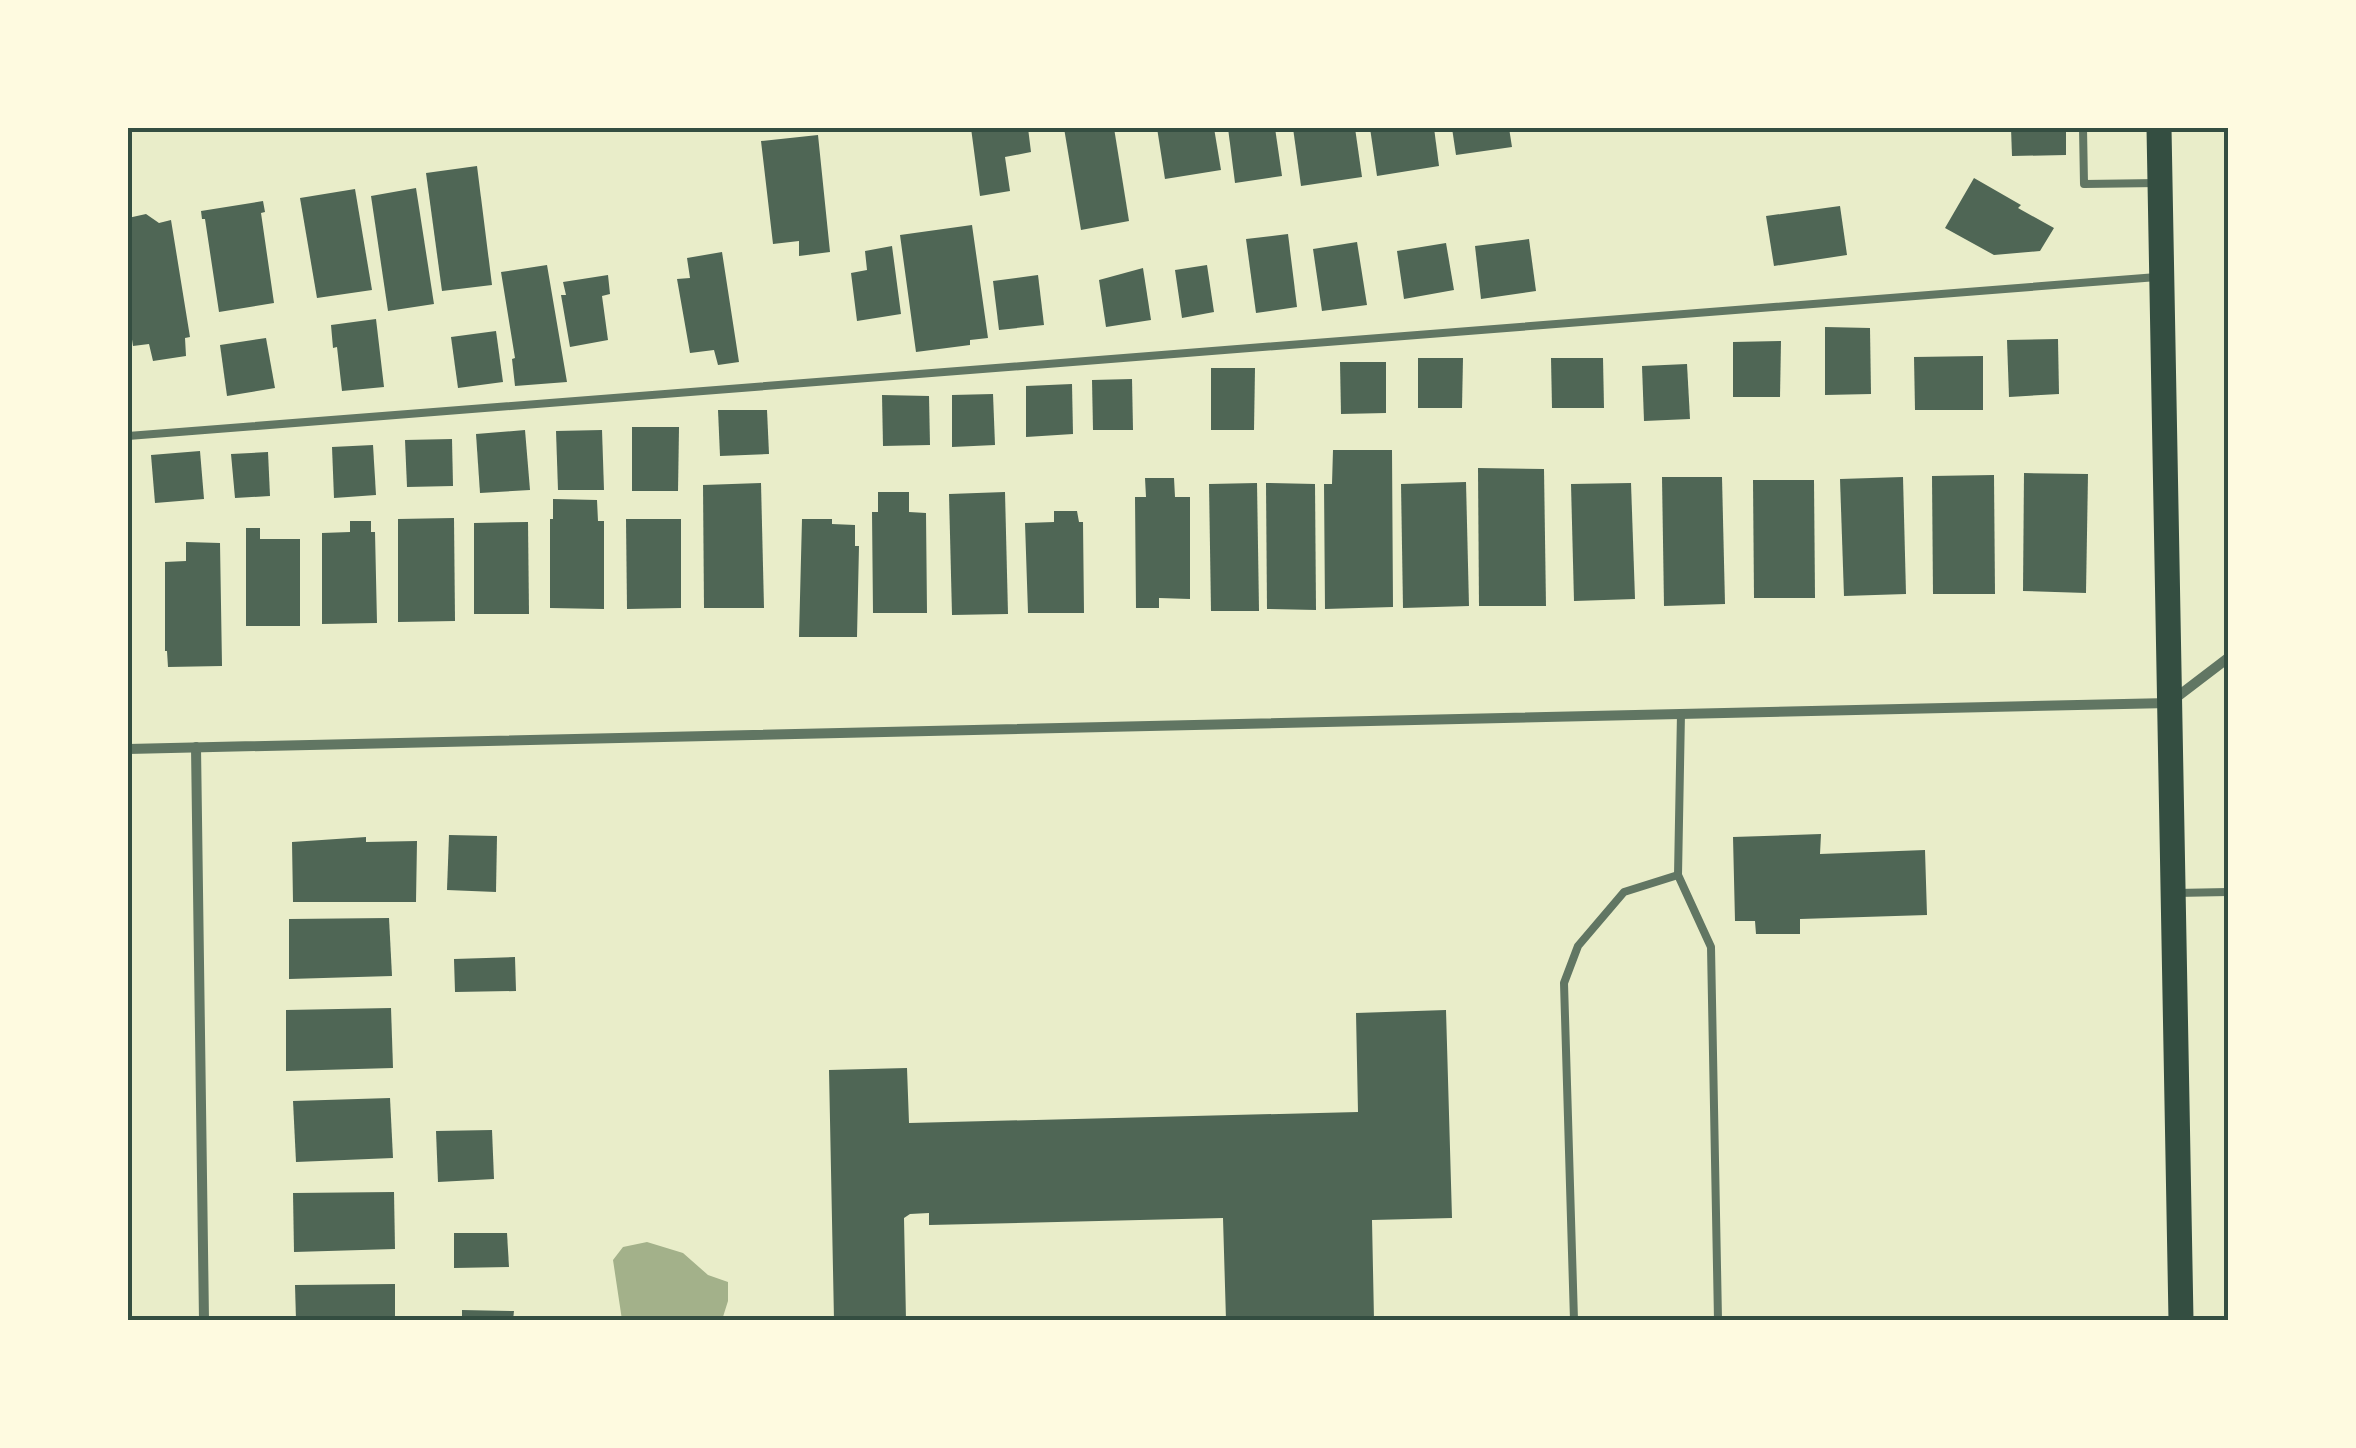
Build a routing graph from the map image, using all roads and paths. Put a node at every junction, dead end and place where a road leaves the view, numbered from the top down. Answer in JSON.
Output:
{"nodes":[{"id":1,"x":2082,"y":128,"type":"edge"},
{"id":2,"x":2159,"y":128,"type":"edge"},
{"id":3,"x":2160,"y":183,"type":"junction"},
{"id":4,"x":2161,"y":277,"type":"junction"},
{"id":5,"x":128,"y":436,"type":"edge"},
{"id":6,"x":2228,"y":658,"type":"edge"},
{"id":7,"x":2169,"y":703,"type":"junction"},
{"id":8,"x":1681,"y":713,"type":"junction"},
{"id":9,"x":196,"y":747,"type":"junction"},
{"id":10,"x":128,"y":748,"type":"edge"},
{"id":11,"x":1678,"y":876,"type":"junction"},
{"id":12,"x":2228,"y":892,"type":"edge"},
{"id":13,"x":2171,"y":894,"type":"junction"},
{"id":14,"x":204,"y":1320,"type":"edge"},
{"id":15,"x":1574,"y":1320,"type":"edge"},
{"id":16,"x":1718,"y":1320,"type":"edge"},
{"id":17,"x":2181,"y":1320,"type":"edge"}],
"edges":[{"from":1,"to":3,"type":"lane"},
{"from":2,"to":3,"type":"main road"},
{"from":3,"to":4,"type":"main road"},
{"from":4,"to":5,"type":"lane"},
{"from":4,"to":7,"type":"main road"},
{"from":6,"to":7,"type":"street"},
{"from":7,"to":8,"type":"street"},
{"from":7,"to":13,"type":"main road"},
{"from":8,"to":9,"type":"street"},
{"from":8,"to":11,"type":"lane"},
{"from":9,"to":10,"type":"street"},
{"from":9,"to":14,"type":"street"},
{"from":11,"to":15,"type":"lane"},
{"from":11,"to":16,"type":"lane"},
{"from":12,"to":13,"type":"lane"},
{"from":13,"to":17,"type":"main road"}]}
